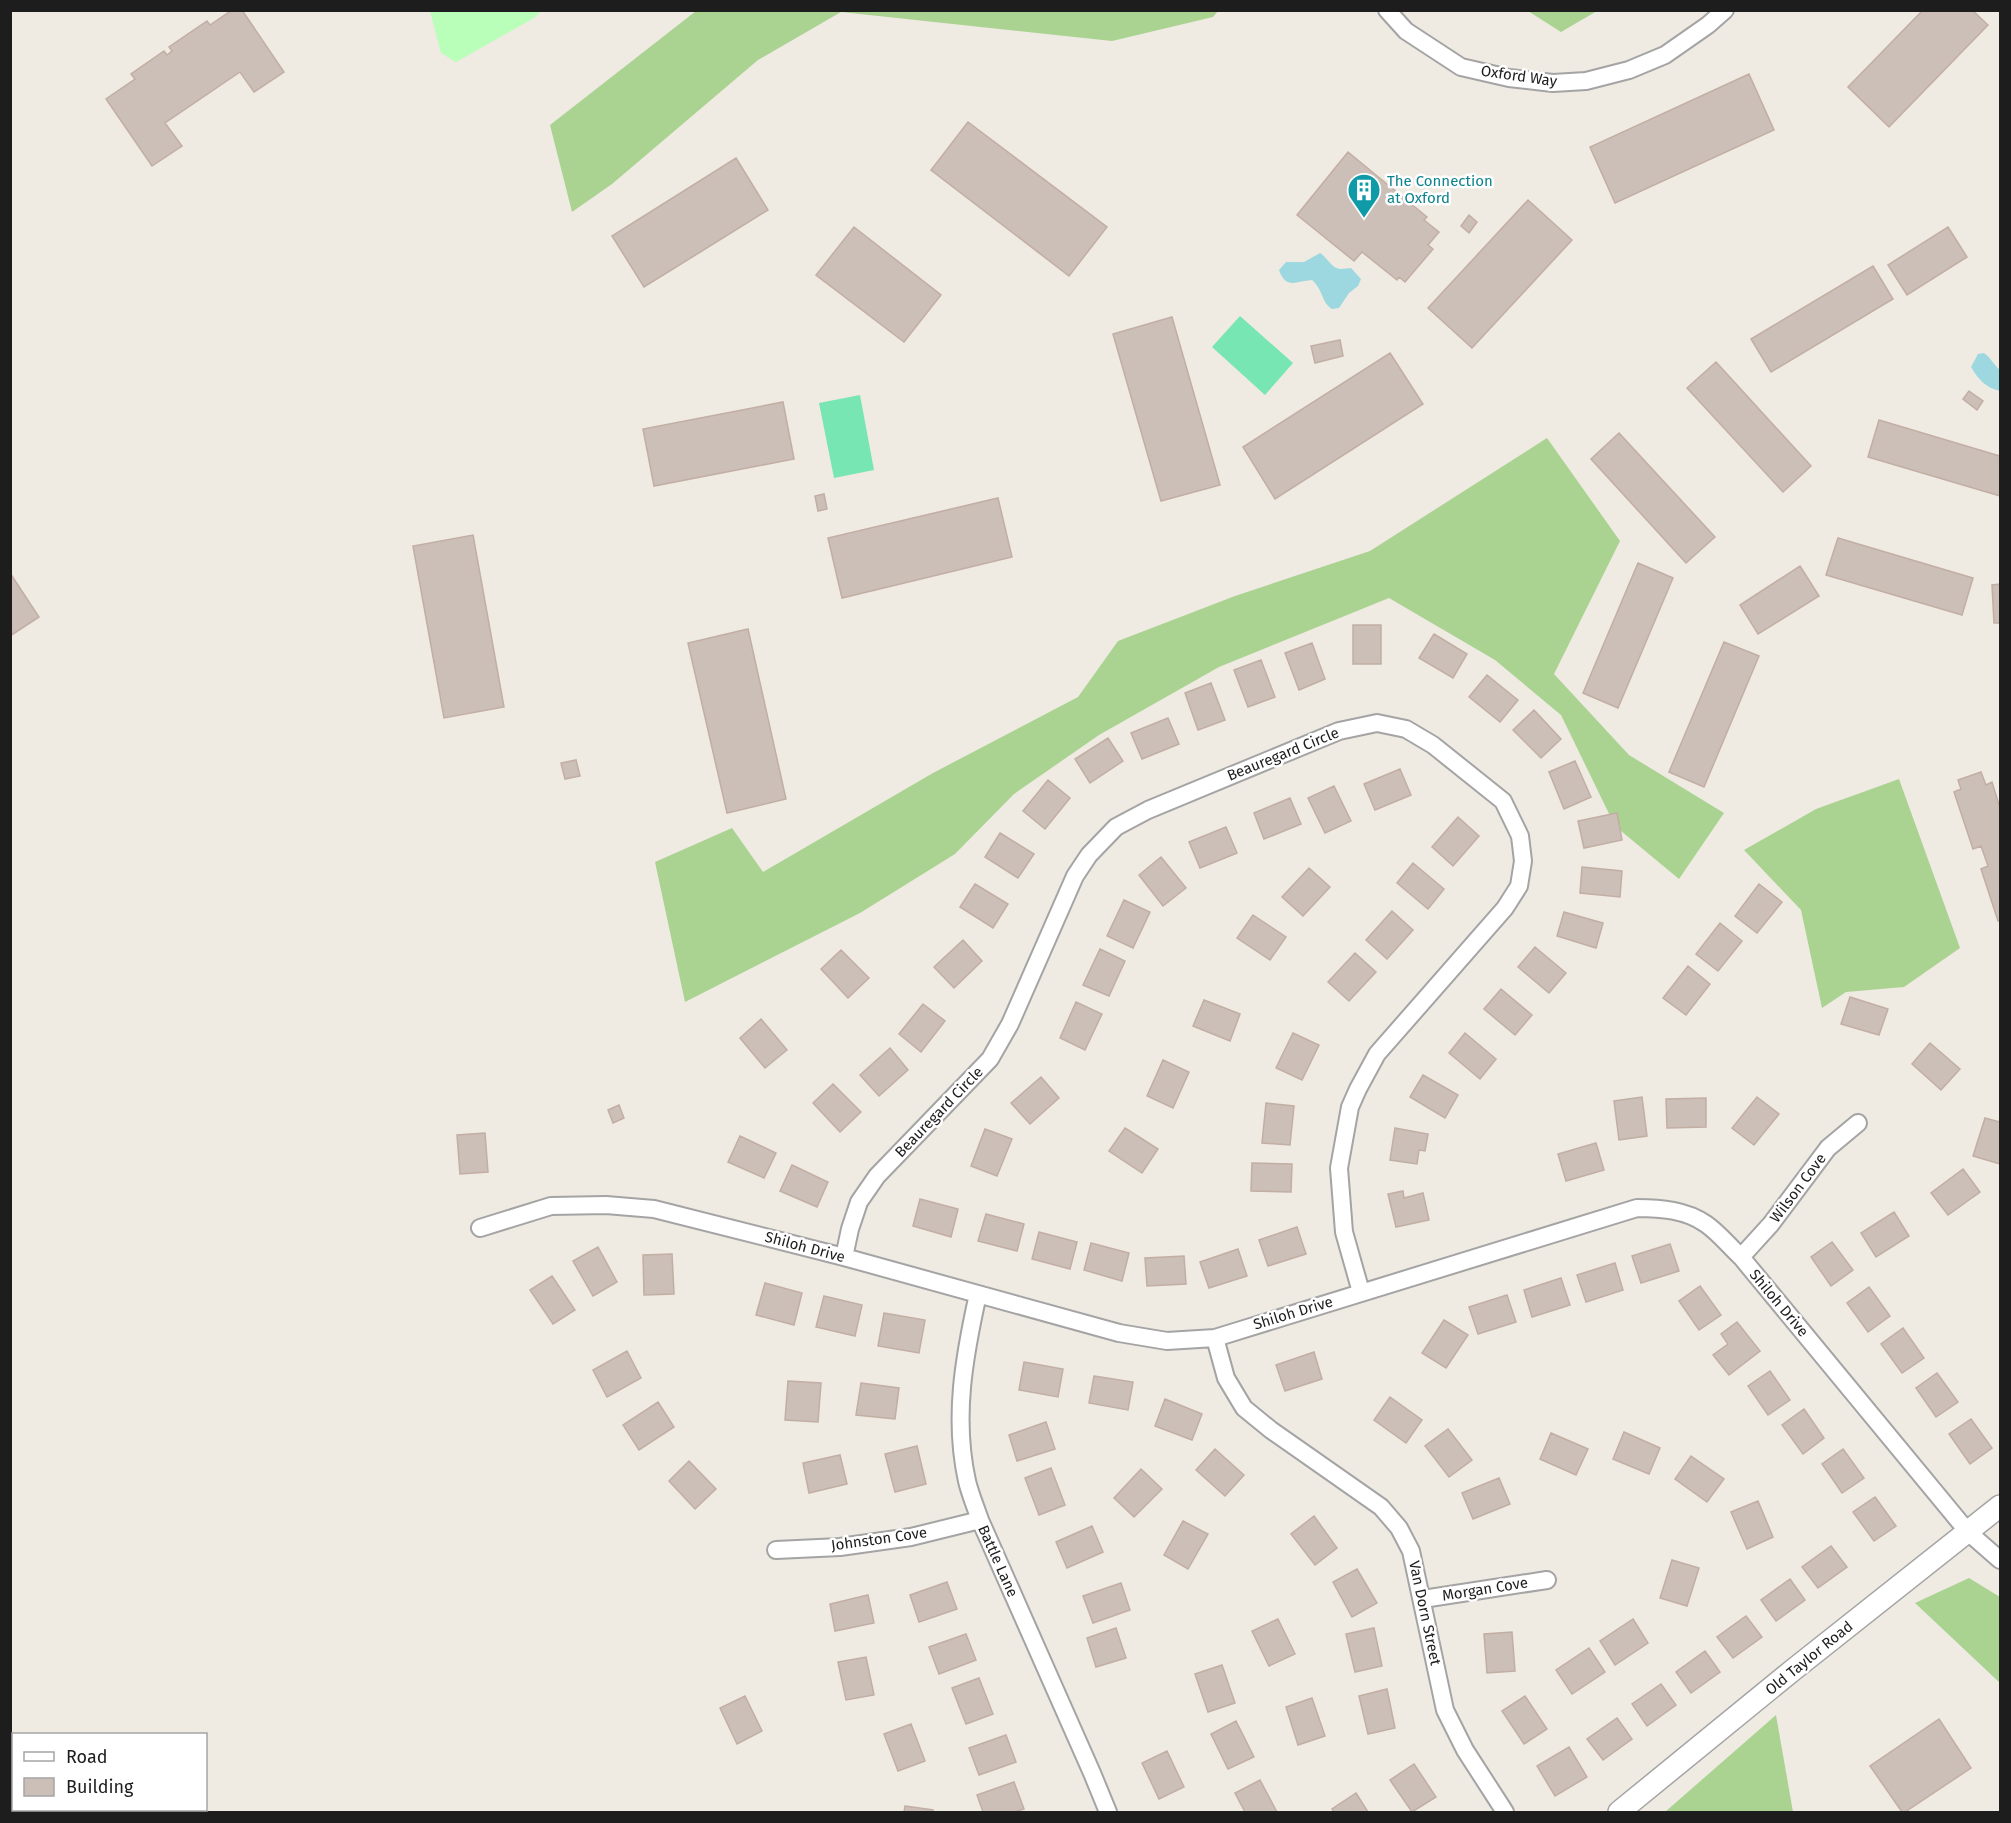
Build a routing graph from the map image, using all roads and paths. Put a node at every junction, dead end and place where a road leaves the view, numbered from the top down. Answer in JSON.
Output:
{"nodes":[{"id":1,"x":1387,"y":10,"type":"edge"},
{"id":2,"x":1725,"y":10,"type":"edge"},
{"id":3,"x":1858,"y":1123,"type":"dead end"},
{"id":4,"x":480,"y":1228,"type":"dead end"},
{"id":5,"x":844,"y":1257,"type":"junction"},
{"id":6,"x":1741,"y":1257,"type":"junction"},
{"id":7,"x":1361,"y":1292,"type":"junction"},
{"id":8,"x":978,"y":1294,"type":"junction"},
{"id":9,"x":1215,"y":1338,"type":"junction"},
{"id":10,"x":2001,"y":1506,"type":"edge"},
{"id":11,"x":980,"y":1521,"type":"junction"},
{"id":12,"x":1968,"y":1532,"type":"junction"},
{"id":13,"x":776,"y":1550,"type":"dead end"},
{"id":14,"x":2001,"y":1560,"type":"edge"},
{"id":15,"x":1547,"y":1580,"type":"dead end"},
{"id":16,"x":1423,"y":1599,"type":"junction"},
{"id":17,"x":1108,"y":1812,"type":"edge"},
{"id":18,"x":1505,"y":1812,"type":"edge"},
{"id":19,"x":1619,"y":1812,"type":"edge"}],
"edges":[{"from":1,"to":2,"type":"street","name":"Oxford Way"},
{"from":3,"to":6,"type":"street","name":"Wilson Cove"},
{"from":4,"to":5,"type":"street","name":"Shiloh Drive"},
{"from":5,"to":7,"type":"street","name":"Beauregard Circle"},
{"from":5,"to":8,"type":"street","name":"Shiloh Drive"},
{"from":6,"to":7,"type":"street","name":"Shiloh Drive"},
{"from":6,"to":12,"type":"street","name":"Shiloh Drive"},
{"from":7,"to":9,"type":"street","name":"Shiloh Drive"},
{"from":8,"to":9,"type":"street","name":"Shiloh Drive"},
{"from":8,"to":11,"type":"street","name":"Battle Lane"},
{"from":9,"to":16,"type":"street","name":"Van Dorn Street"},
{"from":10,"to":12,"type":"street","name":"Old Taylor Road"},
{"from":11,"to":13,"type":"street","name":"Johnston Cove"},
{"from":11,"to":17,"type":"street","name":"Battle Lane"},
{"from":12,"to":14,"type":"street","name":"Shiloh Drive"},
{"from":12,"to":19,"type":"street","name":"Old Taylor Road"},
{"from":15,"to":16,"type":"street","name":"Morgan Cove"},
{"from":16,"to":18,"type":"street","name":"Van Dorn Street"}]}
